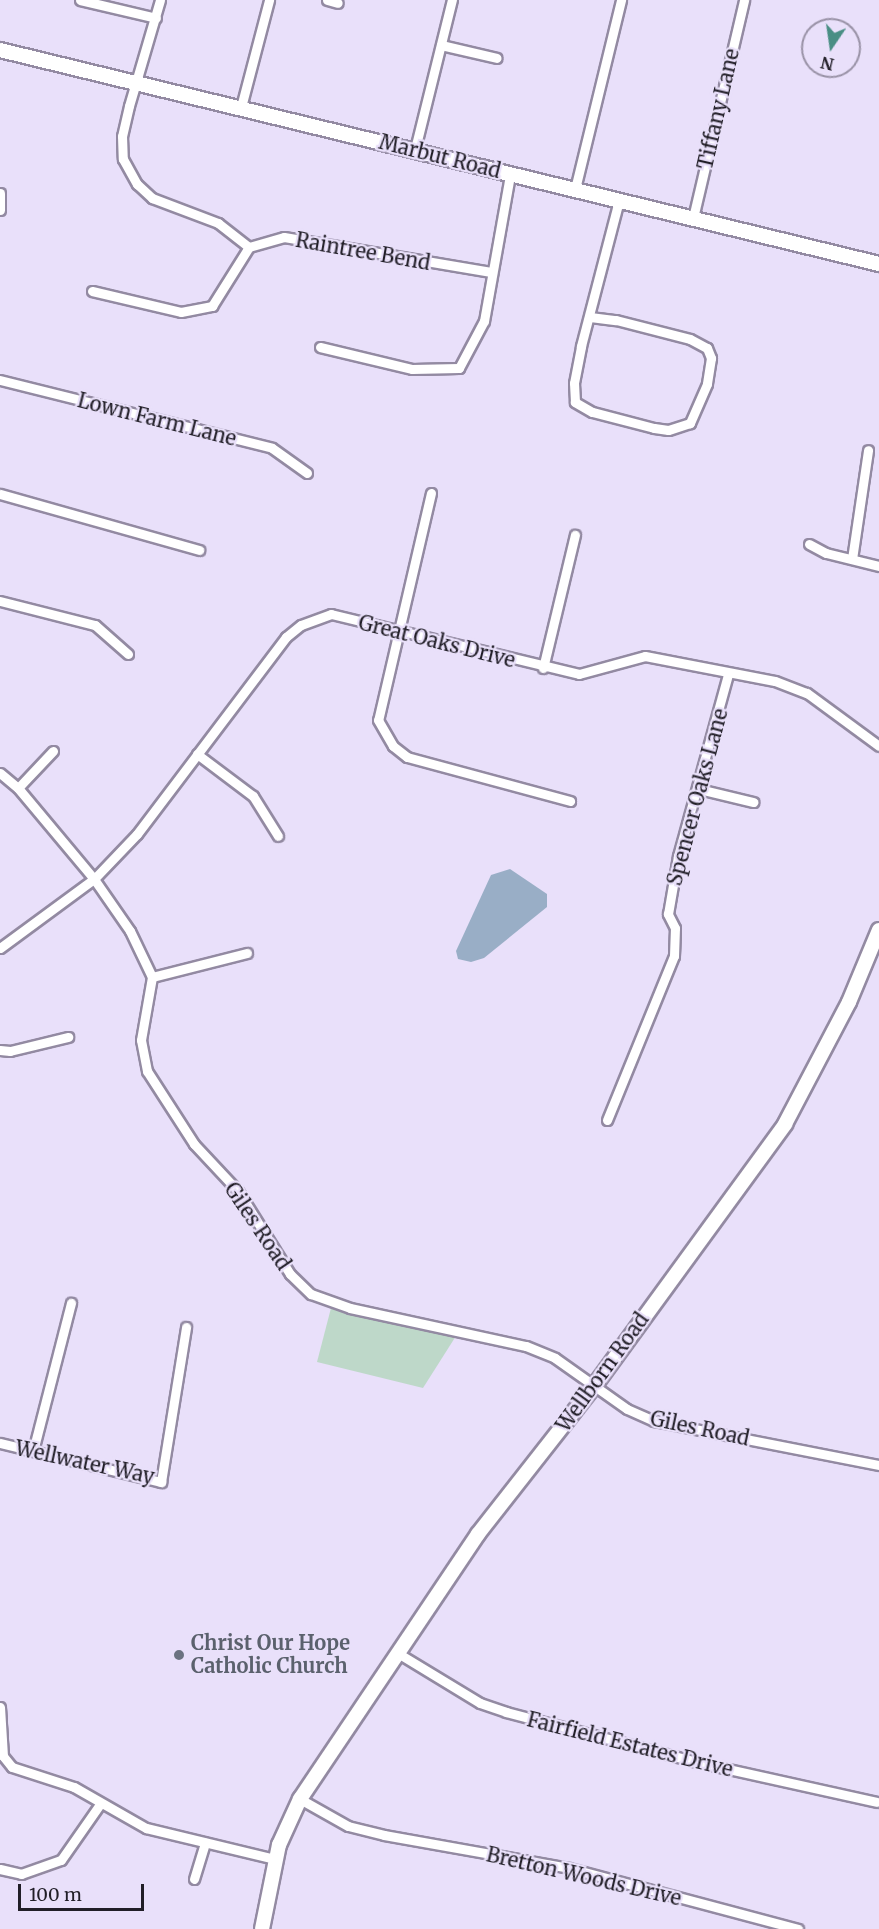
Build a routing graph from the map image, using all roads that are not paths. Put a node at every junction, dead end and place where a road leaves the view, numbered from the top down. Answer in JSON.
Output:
{"nodes":[{"id":1,"x":80,"y":0,"type":"edge"},
{"id":2,"x":160,"y":0,"type":"edge"},
{"id":3,"x":268,"y":0,"type":"edge"},
{"id":4,"x":327,"y":0,"type":"edge"},
{"id":5,"x":452,"y":0,"type":"edge"},
{"id":6,"x":621,"y":0,"type":"edge"},
{"id":7,"x":744,"y":0,"type":"edge"},
{"id":8,"x":338,"y":3,"type":"dead end"},
{"id":9,"x":156,"y":18,"type":"junction"},
{"id":10,"x":441,"y":45,"type":"junction"},
{"id":11,"x":0,"y":50,"type":"edge"},
{"id":12,"x":497,"y":58,"type":"dead end"},
{"id":13,"x":136,"y":81,"type":"junction"},
{"id":14,"x":241,"y":107,"type":"junction"},
{"id":15,"x":415,"y":150,"type":"junction"},
{"id":16,"x":510,"y":175,"type":"junction"},
{"id":17,"x":575,"y":189,"type":"junction"},
{"id":18,"x":0,"y":193,"type":"edge"},
{"id":19,"x":620,"y":200,"type":"junction"},
{"id":20,"x":0,"y":210,"type":"edge"},
{"id":21,"x":693,"y":218,"type":"junction"},
{"id":22,"x":249,"y":247,"type":"junction"},
{"id":23,"x":879,"y":264,"type":"edge"},
{"id":24,"x":491,"y":272,"type":"junction"},
{"id":25,"x":92,"y":291,"type":"dead end"},
{"id":26,"x":590,"y":317,"type":"junction"},
{"id":27,"x":320,"y":347,"type":"dead end"},
{"id":28,"x":0,"y":380,"type":"edge"},
{"id":29,"x":868,"y":450,"type":"dead end"},
{"id":30,"x":307,"y":473,"type":"dead end"},
{"id":31,"x":0,"y":494,"type":"edge"},
{"id":32,"x":431,"y":494,"type":"dead end"},
{"id":33,"x":575,"y":535,"type":"dead end"},
{"id":34,"x":809,"y":544,"type":"dead end"},
{"id":35,"x":199,"y":550,"type":"dead end"},
{"id":36,"x":852,"y":559,"type":"junction"},
{"id":37,"x":879,"y":566,"type":"edge"},
{"id":38,"x":0,"y":602,"type":"edge"},
{"id":39,"x":396,"y":631,"type":"junction"},
{"id":40,"x":128,"y":654,"type":"dead end"},
{"id":41,"x":543,"y":668,"type":"junction"},
{"id":42,"x":729,"y":675,"type":"junction"},
{"id":43,"x":879,"y":746,"type":"edge"},
{"id":44,"x":53,"y":751,"type":"dead end"},
{"id":45,"x":197,"y":754,"type":"junction"},
{"id":46,"x":0,"y":773,"type":"edge"},
{"id":47,"x":18,"y":788,"type":"junction"},
{"id":48,"x":699,"y":789,"type":"junction"},
{"id":49,"x":570,"y":801,"type":"dead end"},
{"id":50,"x":753,"y":802,"type":"dead end"},
{"id":51,"x":278,"y":836,"type":"dead end"},
{"id":52,"x":94,"y":879,"type":"junction"},
{"id":53,"x":879,"y":930,"type":"edge"},
{"id":54,"x":2,"y":942,"type":"edge"},
{"id":55,"x":247,"y":953,"type":"dead end"},
{"id":56,"x":152,"y":977,"type":"junction"},
{"id":57,"x":68,"y":1037,"type":"dead end"},
{"id":58,"x":0,"y":1050,"type":"edge"},
{"id":59,"x":607,"y":1120,"type":"dead end"},
{"id":60,"x":71,"y":1303,"type":"dead end"},
{"id":61,"x":186,"y":1327,"type":"dead end"},
{"id":62,"x":595,"y":1385,"type":"junction"},
{"id":63,"x":0,"y":1443,"type":"edge"},
{"id":64,"x":33,"y":1451,"type":"junction"},
{"id":65,"x":879,"y":1465,"type":"edge"},
{"id":66,"x":396,"y":1652,"type":"junction"},
{"id":67,"x":0,"y":1707,"type":"edge"},
{"id":68,"x":300,"y":1799,"type":"junction"},
{"id":69,"x":877,"y":1802,"type":"dead end"},
{"id":70,"x":100,"y":1804,"type":"junction"},
{"id":71,"x":205,"y":1843,"type":"junction"},
{"id":72,"x":275,"y":1860,"type":"junction"},
{"id":73,"x":0,"y":1869,"type":"edge"},
{"id":74,"x":194,"y":1879,"type":"dead end"},
{"id":75,"x":262,"y":1929,"type":"edge"},
{"id":76,"x":798,"y":1929,"type":"edge"}],
"edges":[{"from":1,"to":9,"type":"street"},
{"from":2,"to":9,"type":"street"},
{"from":3,"to":14,"type":"street"},
{"from":4,"to":8,"type":"street"},
{"from":5,"to":10,"type":"street"},
{"from":6,"to":17,"type":"street"},
{"from":7,"to":21,"type":"street","name":"Tiffany Lane"},
{"from":9,"to":13,"type":"street"},
{"from":10,"to":12,"type":"street"},
{"from":10,"to":15,"type":"street"},
{"from":11,"to":13,"type":"street","name":"Marbut Road"},
{"from":13,"to":14,"type":"street","name":"Marbut Road"},
{"from":13,"to":22,"type":"street"},
{"from":14,"to":15,"type":"street","name":"Marbut Road"},
{"from":15,"to":16,"type":"street","name":"Marbut Road"},
{"from":16,"to":17,"type":"street","name":"Marbut Road"},
{"from":16,"to":24,"type":"street"},
{"from":17,"to":19,"type":"street","name":"Marbut Road"},
{"from":18,"to":20,"type":"street"},
{"from":19,"to":21,"type":"street","name":"Marbut Road"},
{"from":19,"to":26,"type":"street"},
{"from":21,"to":23,"type":"street","name":"Marbut Road"},
{"from":22,"to":24,"type":"street","name":"Raintree Bend"},
{"from":22,"to":25,"type":"street"},
{"from":24,"to":27,"type":"street"},
{"from":26,"to":26,"type":"street"},
{"from":28,"to":30,"type":"street","name":"Lown Farm Lane"},
{"from":29,"to":36,"type":"street"},
{"from":31,"to":35,"type":"street"},
{"from":32,"to":39,"type":"street"},
{"from":33,"to":41,"type":"street"},
{"from":34,"to":36,"type":"street"},
{"from":36,"to":37,"type":"street"},
{"from":38,"to":40,"type":"street"},
{"from":39,"to":41,"type":"street","name":"Great Oaks Drive"},
{"from":39,"to":45,"type":"street","name":"Great Oaks Drive"},
{"from":39,"to":49,"type":"street"},
{"from":41,"to":42,"type":"street","name":"Great Oaks Drive"},
{"from":42,"to":43,"type":"street","name":"Great Oaks Drive"},
{"from":42,"to":48,"type":"street","name":"Spencer Oaks Lane"},
{"from":44,"to":47,"type":"street"},
{"from":45,"to":51,"type":"street"},
{"from":45,"to":52,"type":"street","name":"Great Oaks Drive"},
{"from":46,"to":47,"type":"street"},
{"from":47,"to":52,"type":"street"},
{"from":48,"to":50,"type":"street"},
{"from":48,"to":59,"type":"street","name":"Spencer Oaks Lane"},
{"from":52,"to":54,"type":"street","name":"Great Oaks Drive"},
{"from":52,"to":56,"type":"street"},
{"from":53,"to":62,"type":"street","name":"Wellborn Road"},
{"from":55,"to":56,"type":"street"},
{"from":56,"to":62,"type":"street","name":"Giles Road"},
{"from":57,"to":58,"type":"street"},
{"from":60,"to":64,"type":"street"},
{"from":61,"to":64,"type":"street","name":"Wellwater Way"},
{"from":62,"to":65,"type":"street","name":"Giles Road"},
{"from":62,"to":66,"type":"street","name":"Wellborn Road"},
{"from":63,"to":64,"type":"street","name":"Wellwater Way"},
{"from":66,"to":68,"type":"street","name":"Wellborn Road"},
{"from":66,"to":69,"type":"street","name":"Fairfield Estates Drive"},
{"from":67,"to":70,"type":"street"},
{"from":68,"to":72,"type":"street","name":"Wellborn Road"},
{"from":68,"to":76,"type":"street","name":"Bretton Woods Drive"},
{"from":70,"to":71,"type":"street"},
{"from":70,"to":73,"type":"street"},
{"from":71,"to":72,"type":"street"},
{"from":71,"to":74,"type":"street"},
{"from":72,"to":75,"type":"street","name":"Wellborn Road"}]}
